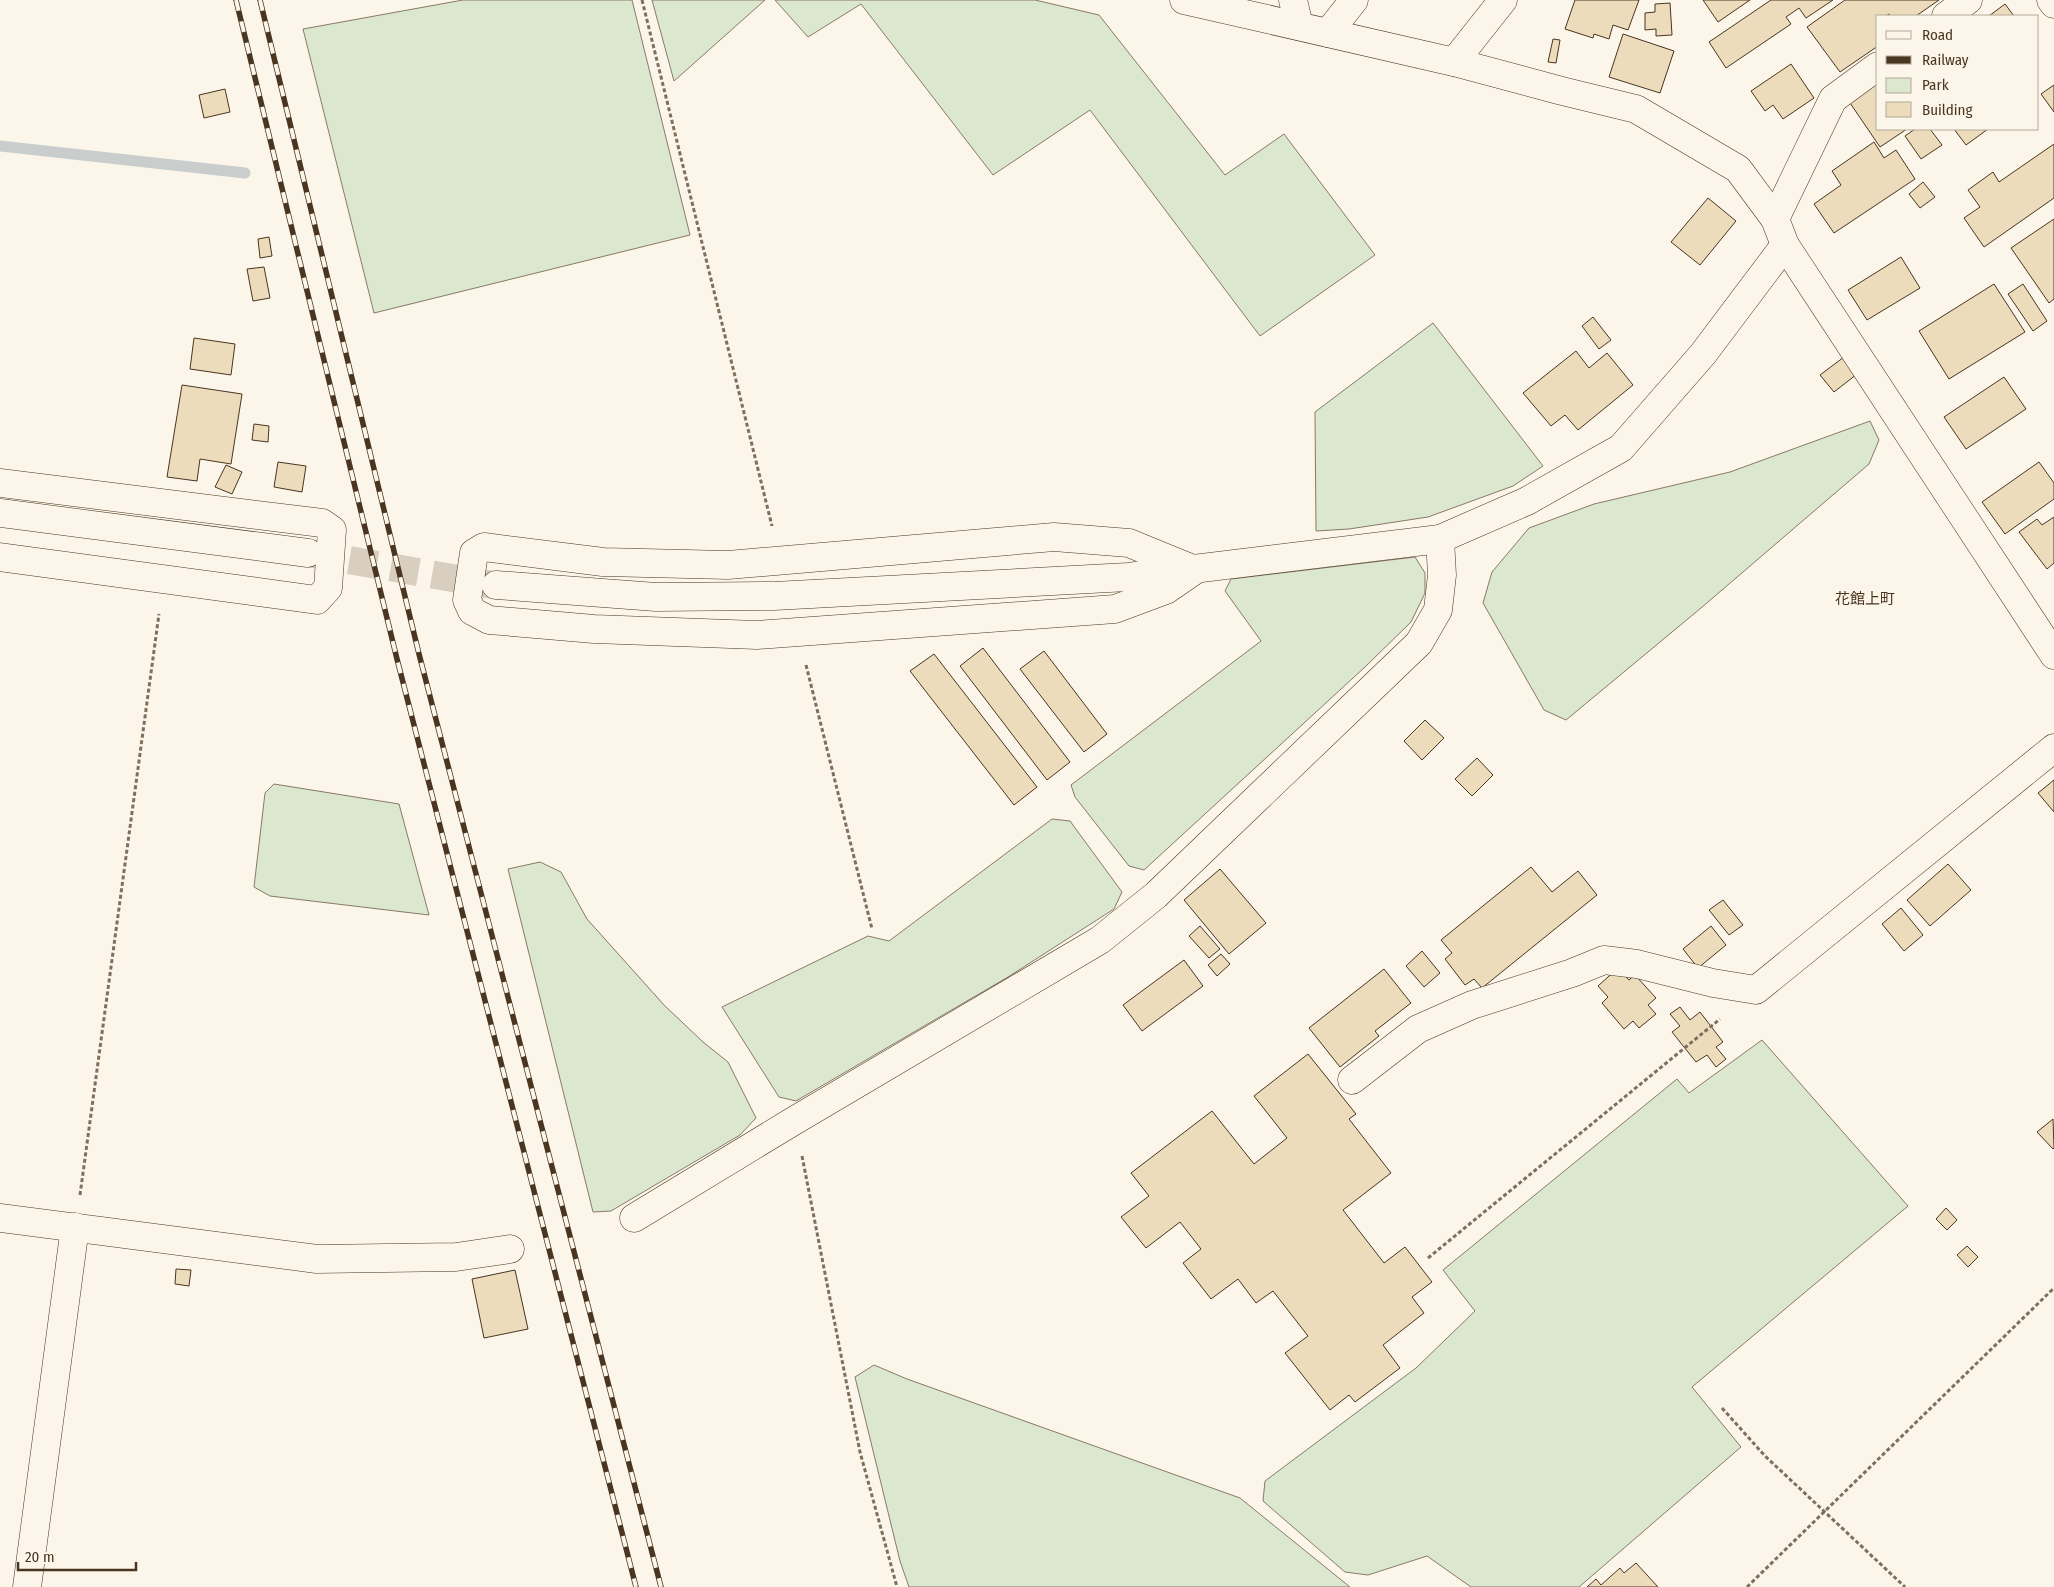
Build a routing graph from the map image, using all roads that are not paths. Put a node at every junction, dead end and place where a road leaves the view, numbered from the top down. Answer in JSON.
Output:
{"nodes":[{"id":1,"x":1184,"y":0,"type":"edge"},
{"id":2,"x":1354,"y":0,"type":"edge"},
{"id":3,"x":1503,"y":0,"type":"edge"},
{"id":4,"x":1968,"y":0,"type":"edge"},
{"id":5,"x":2051,"y":0,"type":"edge"},
{"id":6,"x":2054,"y":4,"type":"edge"},
{"id":7,"x":1296,"y":13,"type":"edge"},
{"id":8,"x":1947,"y":15,"type":"edge"},
{"id":9,"x":1328,"y":33,"type":"junction"},
{"id":10,"x":1454,"y":62,"type":"junction"},
{"id":11,"x":1876,"y":67,"type":"edge"},
{"id":12,"x":1775,"y":219,"type":"junction"},
{"id":13,"x":1785,"y":245,"type":"junction"},
{"id":14,"x":0,"y":483,"type":"edge"},
{"id":15,"x":0,"y":513,"type":"edge"},
{"id":16,"x":1440,"y":539,"type":"junction"},
{"id":17,"x":308,"y":553,"type":"tunnel mouth"},
{"id":18,"x":0,"y":557,"type":"edge"},
{"id":19,"x":1194,"y":570,"type":"junction"},
{"id":20,"x":496,"y":585,"type":"tunnel mouth"},
{"id":21,"x":2054,"y":655,"type":"edge"},
{"id":22,"x":2054,"y":748,"type":"edge"},
{"id":23,"x":1352,"y":1080,"type":"dead end"},
{"id":24,"x":0,"y":1218,"type":"edge"},
{"id":25,"x":634,"y":1218,"type":"dead end"},
{"id":26,"x":76,"y":1227,"type":"junction"},
{"id":27,"x":510,"y":1248,"type":"dead end"},
{"id":28,"x":27,"y":1587,"type":"edge"}],
"edges":[{"from":1,"to":7,"type":"street"},
{"from":2,"to":9,"type":"street"},
{"from":3,"to":10,"type":"street"},
{"from":4,"to":8,"type":"street"},
{"from":5,"to":6,"type":"street"},
{"from":7,"to":9,"type":"street"},
{"from":9,"to":10,"type":"street"},
{"from":10,"to":12,"type":"street"},
{"from":11,"to":12,"type":"street"},
{"from":12,"to":13,"type":"street"},
{"from":13,"to":16,"type":"street"},
{"from":13,"to":21,"type":"street"},
{"from":14,"to":18,"type":"street"},
{"from":15,"to":17,"type":"street"},
{"from":16,"to":19,"type":"street"},
{"from":16,"to":25,"type":"street"},
{"from":19,"to":19,"type":"street"},
{"from":19,"to":20,"type":"street"},
{"from":22,"to":23,"type":"street"},
{"from":24,"to":26,"type":"street"},
{"from":26,"to":27,"type":"street"},
{"from":26,"to":28,"type":"street"}]}
